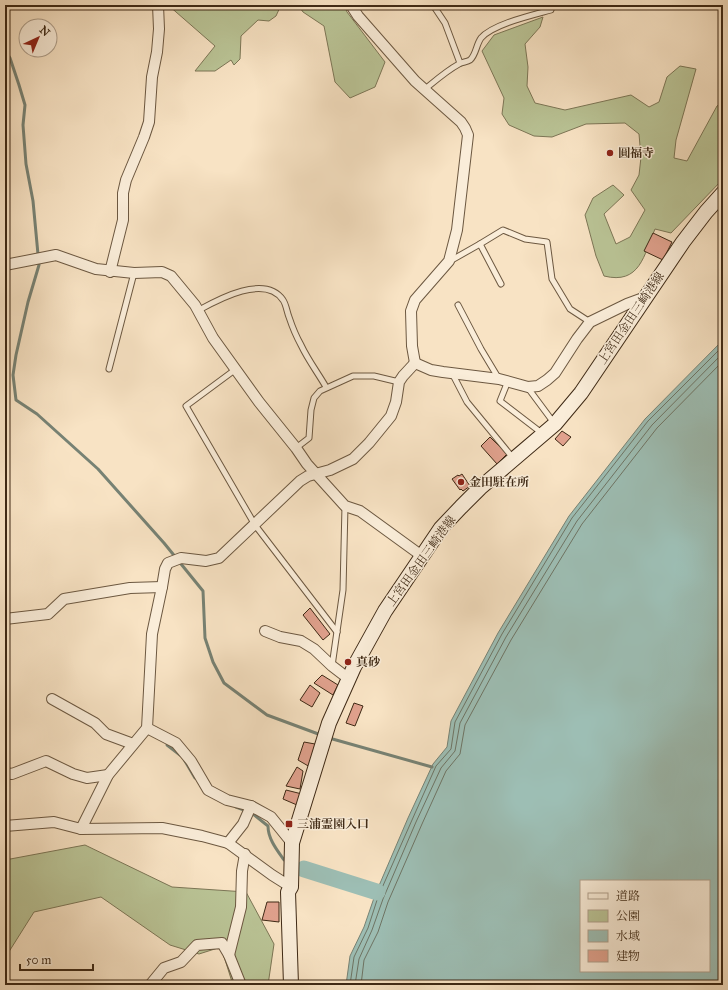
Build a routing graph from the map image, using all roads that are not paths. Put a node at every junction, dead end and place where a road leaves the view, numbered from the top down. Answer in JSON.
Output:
{"nodes":[{"id":1,"x":158,"y":5,"type":"edge"},
{"id":2,"x":351,"y":5,"type":"edge"},
{"id":3,"x":433,"y":5,"type":"edge"},
{"id":4,"x":552,"y":5,"type":"edge"},
{"id":5,"x":460,"y":63,"type":"junction"},
{"id":6,"x":424,"y":90,"type":"junction"},
{"id":7,"x":723,"y":192,"type":"edge"},
{"id":8,"x":480,"y":244,"type":"junction"},
{"id":9,"x":449,"y":262,"type":"junction"},
{"id":10,"x":5,"y":265,"type":"edge"},
{"id":11,"x":110,"y":272,"type":"junction"},
{"id":12,"x":134,"y":273,"type":"junction"},
{"id":13,"x":501,"y":284,"type":"dead end"},
{"id":14,"x":646,"y":297,"type":"junction"},
{"id":15,"x":458,"y":306,"type":"dead end"},
{"id":16,"x":199,"y":310,"type":"junction"},
{"id":17,"x":590,"y":322,"type":"junction"},
{"id":18,"x":415,"y":363,"type":"junction"},
{"id":19,"x":109,"y":369,"type":"dead end"},
{"id":20,"x":236,"y":369,"type":"junction"},
{"id":21,"x":452,"y":374,"type":"junction"},
{"id":22,"x":504,"y":380,"type":"junction"},
{"id":23,"x":399,"y":382,"type":"junction"},
{"id":24,"x":326,"y":387,"type":"junction"},
{"id":25,"x":528,"y":387,"type":"junction"},
{"id":26,"x":555,"y":424,"type":"junction"},
{"id":27,"x":544,"y":434,"type":"junction"},
{"id":28,"x":296,"y":448,"type":"junction"},
{"id":29,"x":514,"y":460,"type":"junction"},
{"id":30,"x":317,"y":474,"type":"junction"},
{"id":31,"x":345,"y":506,"type":"junction"},
{"id":32,"x":255,"y":525,"type":"junction"},
{"id":33,"x":422,"y":556,"type":"junction"},
{"id":34,"x":162,"y":587,"type":"junction"},
{"id":35,"x":5,"y":619,"type":"edge"},
{"id":36,"x":265,"y":631,"type":"dead end"},
{"id":37,"x":337,"y":632,"type":"junction"},
{"id":38,"x":332,"y":666,"type":"junction"},
{"id":39,"x":349,"y":679,"type":"junction"},
{"id":40,"x":52,"y":699,"type":"dead end"},
{"id":41,"x":147,"y":728,"type":"junction"},
{"id":42,"x":133,"y":744,"type":"junction"},
{"id":43,"x":5,"y":773,"type":"edge"},
{"id":44,"x":108,"y":775,"type":"junction"},
{"id":45,"x":251,"y":806,"type":"junction"},
{"id":46,"x":5,"y":826,"type":"edge"},
{"id":47,"x":80,"y":829,"type":"junction"},
{"id":48,"x":228,"y":843,"type":"junction"},
{"id":49,"x":292,"y":843,"type":"junction"},
{"id":50,"x":245,"y":854,"type":"junction"},
{"id":51,"x":291,"y":887,"type":"junction"},
{"id":52,"x":229,"y":955,"type":"junction"},
{"id":53,"x":150,"y":985,"type":"edge"},
{"id":54,"x":241,"y":985,"type":"edge"},
{"id":55,"x":291,"y":985,"type":"edge"}],
"edges":[{"from":1,"to":11,"type":"street"},
{"from":2,"to":6,"type":"street"},
{"from":3,"to":5,"type":"lane"},
{"from":4,"to":5,"type":"lane"},
{"from":5,"to":6,"type":"lane"},
{"from":6,"to":9,"type":"street"},
{"from":7,"to":14,"type":"main road","name":"上宮田金田三崎港線"},
{"from":8,"to":9,"type":"lane"},
{"from":8,"to":13,"type":"lane"},
{"from":8,"to":17,"type":"lane"},
{"from":9,"to":18,"type":"street"},
{"from":10,"to":11,"type":"street"},
{"from":11,"to":12,"type":"street"},
{"from":12,"to":16,"type":"street"},
{"from":12,"to":19,"type":"lane"},
{"from":14,"to":17,"type":"street"},
{"from":14,"to":26,"type":"main road","name":"上宮田金田三崎港線"},
{"from":15,"to":22,"type":"lane"},
{"from":16,"to":20,"type":"street"},
{"from":16,"to":24,"type":"lane"},
{"from":17,"to":25,"type":"street"},
{"from":18,"to":21,"type":"street"},
{"from":18,"to":23,"type":"street"},
{"from":20,"to":28,"type":"street"},
{"from":20,"to":32,"type":"lane"},
{"from":21,"to":22,"type":"street"},
{"from":21,"to":29,"type":"lane"},
{"from":22,"to":25,"type":"street"},
{"from":22,"to":27,"type":"lane"},
{"from":23,"to":24,"type":"lane"},
{"from":23,"to":30,"type":"street"},
{"from":24,"to":28,"type":"lane"},
{"from":25,"to":26,"type":"lane"},
{"from":26,"to":27,"type":"main road","name":"上宮田金田三崎港線"},
{"from":27,"to":29,"type":"main road","name":"上宮田金田三崎港線"},
{"from":28,"to":30,"type":"street"},
{"from":29,"to":33,"type":"main road","name":"上宮田金田三崎港線"},
{"from":30,"to":31,"type":"street"},
{"from":30,"to":32,"type":"street"},
{"from":31,"to":33,"type":"street"},
{"from":31,"to":37,"type":"lane"},
{"from":32,"to":34,"type":"street"},
{"from":32,"to":37,"type":"lane"},
{"from":33,"to":39,"type":"main road","name":"上宮田金田三崎港線"},
{"from":34,"to":35,"type":"street"},
{"from":34,"to":41,"type":"street"},
{"from":36,"to":38,"type":"street"},
{"from":37,"to":38,"type":"lane"},
{"from":38,"to":39,"type":"street"},
{"from":39,"to":49,"type":"main road","name":"上宮田金田三崎港線"},
{"from":40,"to":42,"type":"street"},
{"from":41,"to":42,"type":"street"},
{"from":41,"to":45,"type":"street"},
{"from":42,"to":44,"type":"street"},
{"from":43,"to":44,"type":"street"},
{"from":44,"to":47,"type":"street"},
{"from":45,"to":48,"type":"street"},
{"from":45,"to":49,"type":"street"},
{"from":46,"to":47,"type":"street"},
{"from":47,"to":48,"type":"street"},
{"from":48,"to":50,"type":"street"},
{"from":49,"to":51,"type":"main road","name":"上宮田金田三崎港線"},
{"from":50,"to":51,"type":"street"},
{"from":50,"to":52,"type":"street"},
{"from":51,"to":55,"type":"main road","name":"上宮田金田三崎港線"},
{"from":52,"to":53,"type":"street"},
{"from":52,"to":54,"type":"street"}]}
